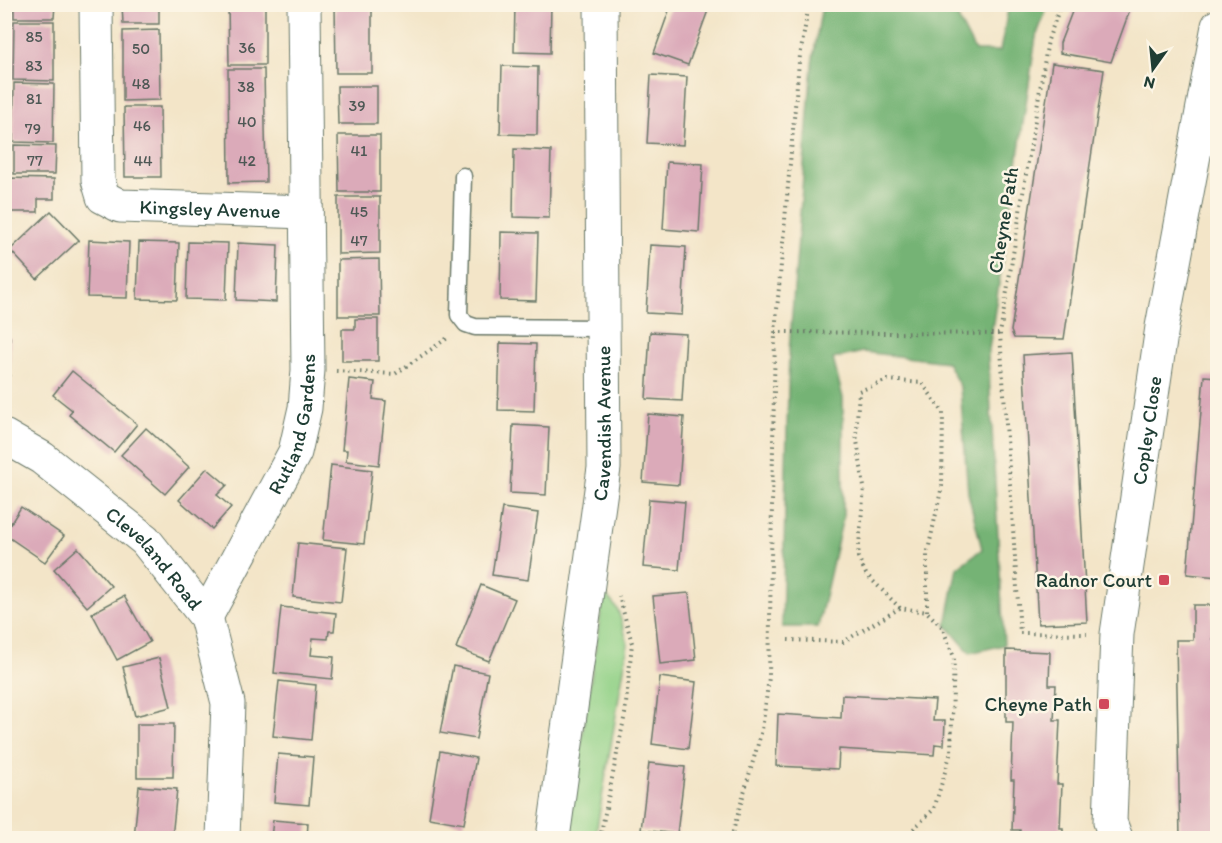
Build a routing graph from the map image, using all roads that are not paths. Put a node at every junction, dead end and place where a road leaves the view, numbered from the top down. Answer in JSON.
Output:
{"nodes":[{"id":1,"x":96,"y":4,"type":"edge"},
{"id":2,"x":304,"y":4,"type":"edge"},
{"id":3,"x":601,"y":4,"type":"edge"},
{"id":4,"x":1218,"y":26,"type":"edge"},
{"id":5,"x":463,"y":176,"type":"dead end"},
{"id":6,"x":306,"y":212,"type":"junction"},
{"id":7,"x":603,"y":327,"type":"junction"},
{"id":8,"x":4,"y":436,"type":"edge"},
{"id":9,"x":206,"y":617,"type":"junction"},
{"id":10,"x":223,"y":838,"type":"edge"},
{"id":11,"x":553,"y":838,"type":"edge"},
{"id":12,"x":1116,"y":838,"type":"edge"}],
"edges":[{"from":1,"to":6,"type":"street","name":"Kingsley Avenue"},
{"from":2,"to":6,"type":"street","name":"Kingsley Avenue"},
{"from":3,"to":7,"type":"street","name":"Cavendish Avenue"},
{"from":4,"to":12,"type":"street","name":"Copley Close"},
{"from":5,"to":7,"type":"lane"},
{"from":6,"to":9,"type":"street","name":"Rutland Gardens"},
{"from":7,"to":11,"type":"street","name":"Cavendish Avenue"},
{"from":8,"to":9,"type":"street","name":"Cleveland Road"},
{"from":9,"to":10,"type":"street","name":"Cleveland Road"}]}
